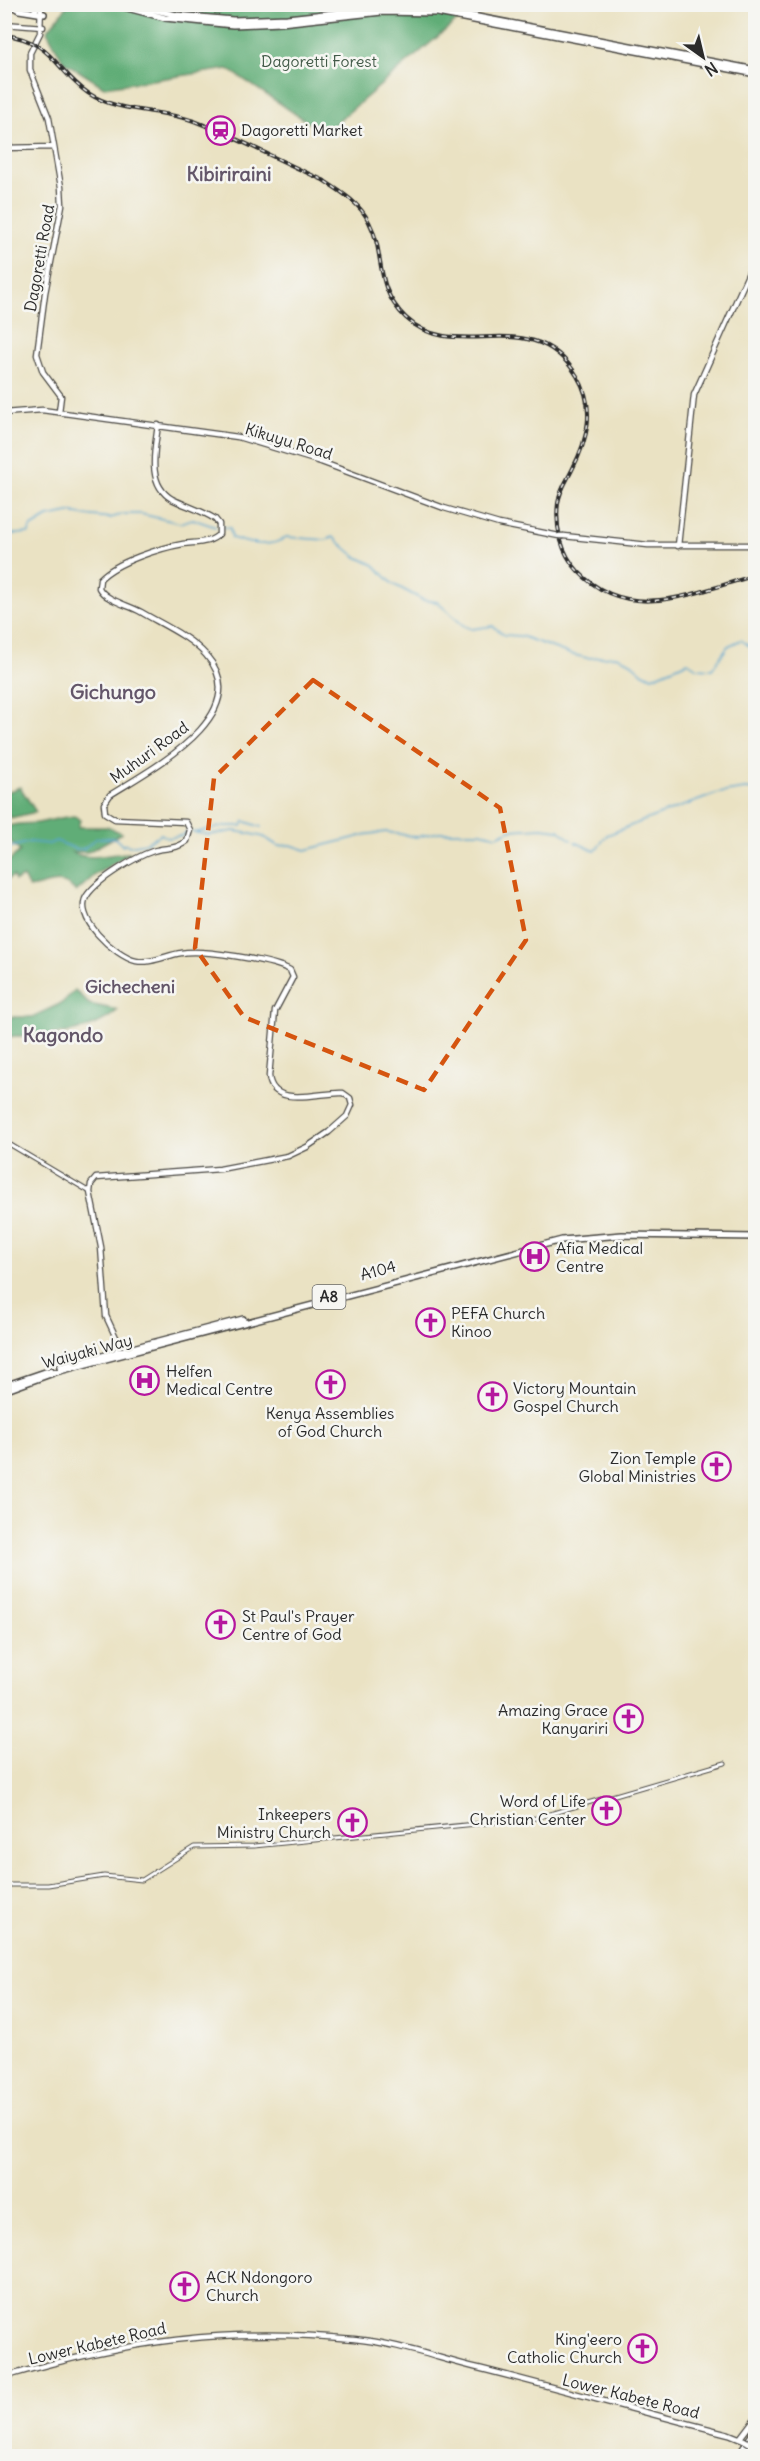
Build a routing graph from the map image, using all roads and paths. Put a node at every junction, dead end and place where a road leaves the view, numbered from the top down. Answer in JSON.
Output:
{"nodes":[{"id":1,"x":9,"y":4,"type":"edge"},
{"id":2,"x":112,"y":4,"type":"edge"},
{"id":3,"x":129,"y":4,"type":"edge"},
{"id":4,"x":40,"y":9,"type":"edge"},
{"id":5,"x":4,"y":24,"type":"edge"},
{"id":6,"x":30,"y":25,"type":"junction"},
{"id":7,"x":42,"y":27,"type":"junction"},
{"id":8,"x":40,"y":35,"type":"junction"},
{"id":9,"x":756,"y":73,"type":"edge"},
{"id":10,"x":54,"y":147,"type":"junction"},
{"id":11,"x":4,"y":148,"type":"edge"},
{"id":12,"x":756,"y":257,"type":"edge"},
{"id":13,"x":59,"y":412,"type":"junction"},
{"id":14,"x":4,"y":413,"type":"edge"},
{"id":15,"x":158,"y":425,"type":"junction"},
{"id":16,"x":756,"y":545,"type":"edge"},
{"id":17,"x":678,"y":546,"type":"junction"},
{"id":18,"x":4,"y":1141,"type":"edge"},
{"id":19,"x":90,"y":1192,"type":"junction"},
{"id":20,"x":756,"y":1235,"type":"edge"},
{"id":21,"x":178,"y":1338,"type":"junction"},
{"id":22,"x":119,"y":1344,"type":"junction"},
{"id":23,"x":132,"y":1348,"type":"junction"},
{"id":24,"x":112,"y":1353,"type":"junction"},
{"id":25,"x":4,"y":1389,"type":"edge"},
{"id":26,"x":725,"y":1763,"type":"dead end"},
{"id":27,"x":4,"y":1885,"type":"edge"},
{"id":28,"x":4,"y":2377,"type":"edge"},
{"id":29,"x":756,"y":2417,"type":"edge"},
{"id":30,"x":756,"y":2428,"type":"edge"},
{"id":31,"x":756,"y":2436,"type":"edge"},
{"id":32,"x":742,"y":2439,"type":"junction"},
{"id":33,"x":753,"y":2446,"type":"edge"},
{"id":34,"x":738,"y":2457,"type":"edge"},
{"id":35,"x":743,"y":2457,"type":"edge"}],
"edges":[{"from":1,"to":4,"type":"highway"},
{"from":2,"to":9,"type":"highway"},
{"from":3,"to":9,"type":"highway"},
{"from":4,"to":7,"type":"main road","name":"Dagoretti Road"},
{"from":5,"to":6,"type":"main road"},
{"from":6,"to":7,"type":"main road"},
{"from":6,"to":8,"type":"main road"},
{"from":7,"to":8,"type":"main road","name":"Dagoretti Road"},
{"from":8,"to":10,"type":"main road","name":"Dagoretti Road"},
{"from":10,"to":11,"type":"main road"},
{"from":10,"to":13,"type":"main road","name":"Dagoretti Road"},
{"from":12,"to":17,"type":"main road"},
{"from":13,"to":14,"type":"main road","name":"Kikuyu Road"},
{"from":13,"to":15,"type":"main road","name":"Kikuyu Road"},
{"from":15,"to":17,"type":"main road","name":"Kikuyu Road"},
{"from":15,"to":19,"type":"main road","name":"Muhuri Road"},
{"from":16,"to":17,"type":"main road","name":"Kikuyu Road"},
{"from":18,"to":19,"type":"street"},
{"from":19,"to":22,"type":"main road"},
{"from":20,"to":21,"type":"highway","number":"A8"},
{"from":21,"to":23,"type":"highway","name":"Waiyaki Way","number":"A8"},
{"from":21,"to":25,"type":"highway","name":"Waiyaki Way","number":"A8"},
{"from":22,"to":23,"type":"street"},
{"from":22,"to":24,"type":"street"},
{"from":23,"to":24,"type":"highway","name":"Waiyaki Way","number":"A8"},
{"from":24,"to":25,"type":"highway","name":"Waiyaki Way","number":"A8"},
{"from":26,"to":27,"type":"street"},
{"from":28,"to":32,"type":"main road","name":"Lower Kabete Road"},
{"from":29,"to":32,"type":"main road"},
{"from":30,"to":34,"type":"main road"},
{"from":31,"to":33,"type":"main road"},
{"from":32,"to":33,"type":"main road","name":"Lower Kabete Road","bridge":true},
{"from":33,"to":35,"type":"main road"}]}
